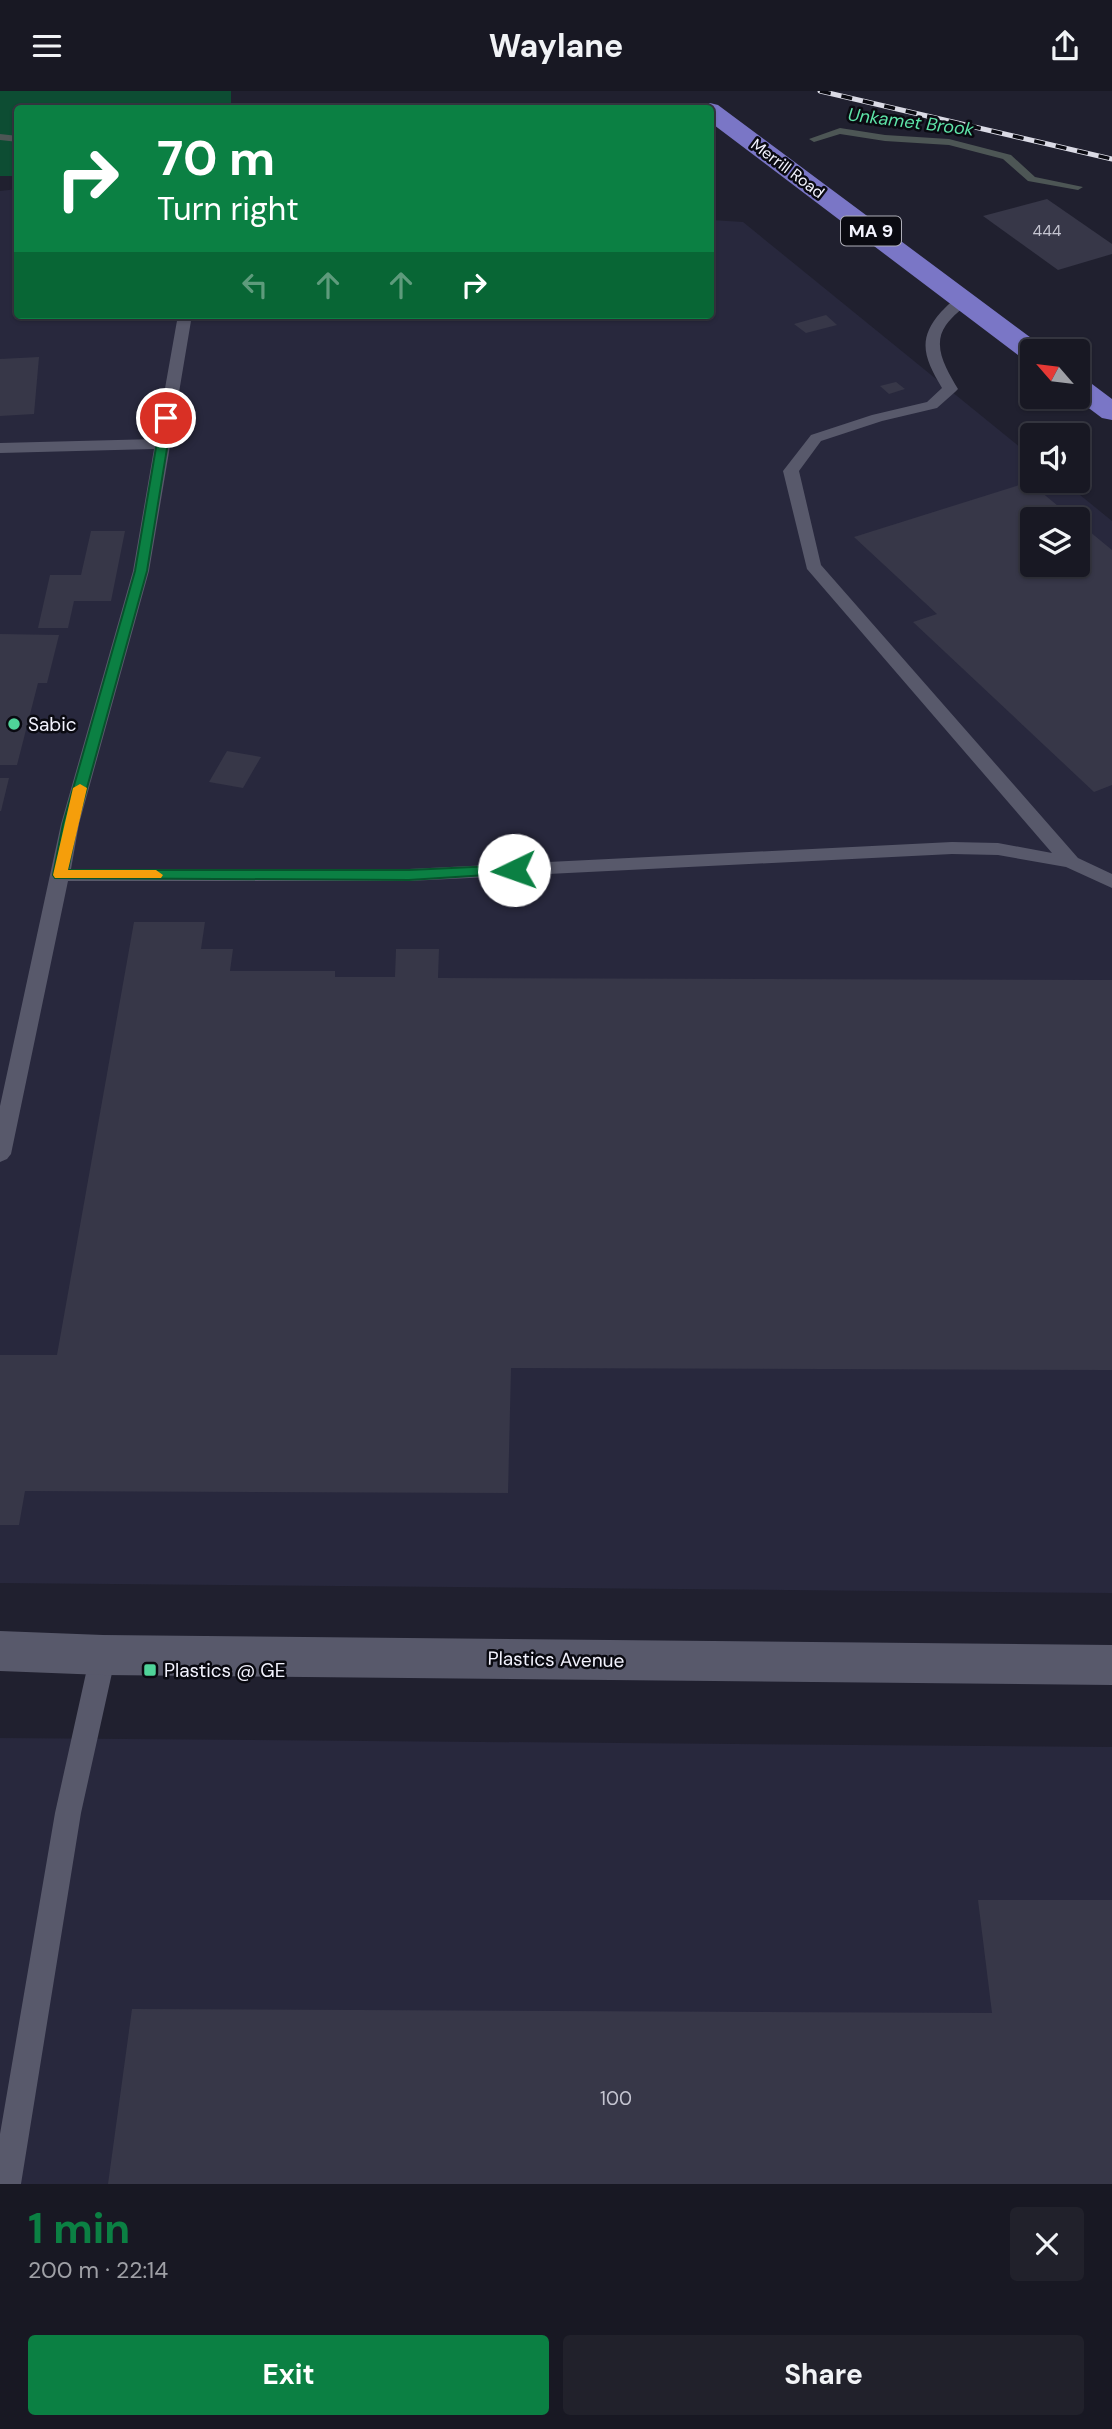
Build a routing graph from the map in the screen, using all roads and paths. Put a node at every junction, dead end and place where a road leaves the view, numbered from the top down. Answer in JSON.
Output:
{"nodes":[{"id":1,"x":714,"y":113,"type":"edge"},
{"id":2,"x":963,"y":300,"type":"junction"},
{"id":3,"x":184,"y":319,"type":"edge"},
{"id":4,"x":1020,"y":343,"type":"edge"},
{"id":5,"x":1090,"y":396,"type":"edge"},
{"id":6,"x":1112,"y":412,"type":"edge"},
{"id":7,"x":162,"y":444,"type":"junction"},
{"id":8,"x":0,"y":448,"type":"edge"},
{"id":9,"x":1071,"y":862,"type":"junction"},
{"id":10,"x":60,"y":875,"type":"junction"},
{"id":11,"x":1112,"y":881,"type":"edge"},
{"id":12,"x":0,"y":1154,"type":"edge"},
{"id":13,"x":0,"y":1651,"type":"edge"},
{"id":14,"x":103,"y":1655,"type":"junction"},
{"id":15,"x":1112,"y":1665,"type":"edge"},
{"id":16,"x":6,"y":2184,"type":"edge"}],
"edges":[{"from":1,"to":2,"type":"highway","name":"Merrill Road","number":"MA 9"},
{"from":2,"to":4,"type":"highway","name":"Merrill Road","number":"MA 9"},
{"from":2,"to":9,"type":"lane"},
{"from":3,"to":7,"type":"lane"},
{"from":5,"to":6,"type":"highway"},
{"from":7,"to":8,"type":"lane"},
{"from":7,"to":10,"type":"lane"},
{"from":9,"to":10,"type":"lane"},
{"from":9,"to":11,"type":"lane"},
{"from":10,"to":12,"type":"lane"},
{"from":13,"to":14,"type":"street","name":"Plastics Avenue"},
{"from":14,"to":15,"type":"street","name":"Plastics Avenue"},
{"from":14,"to":16,"type":"lane"}]}
